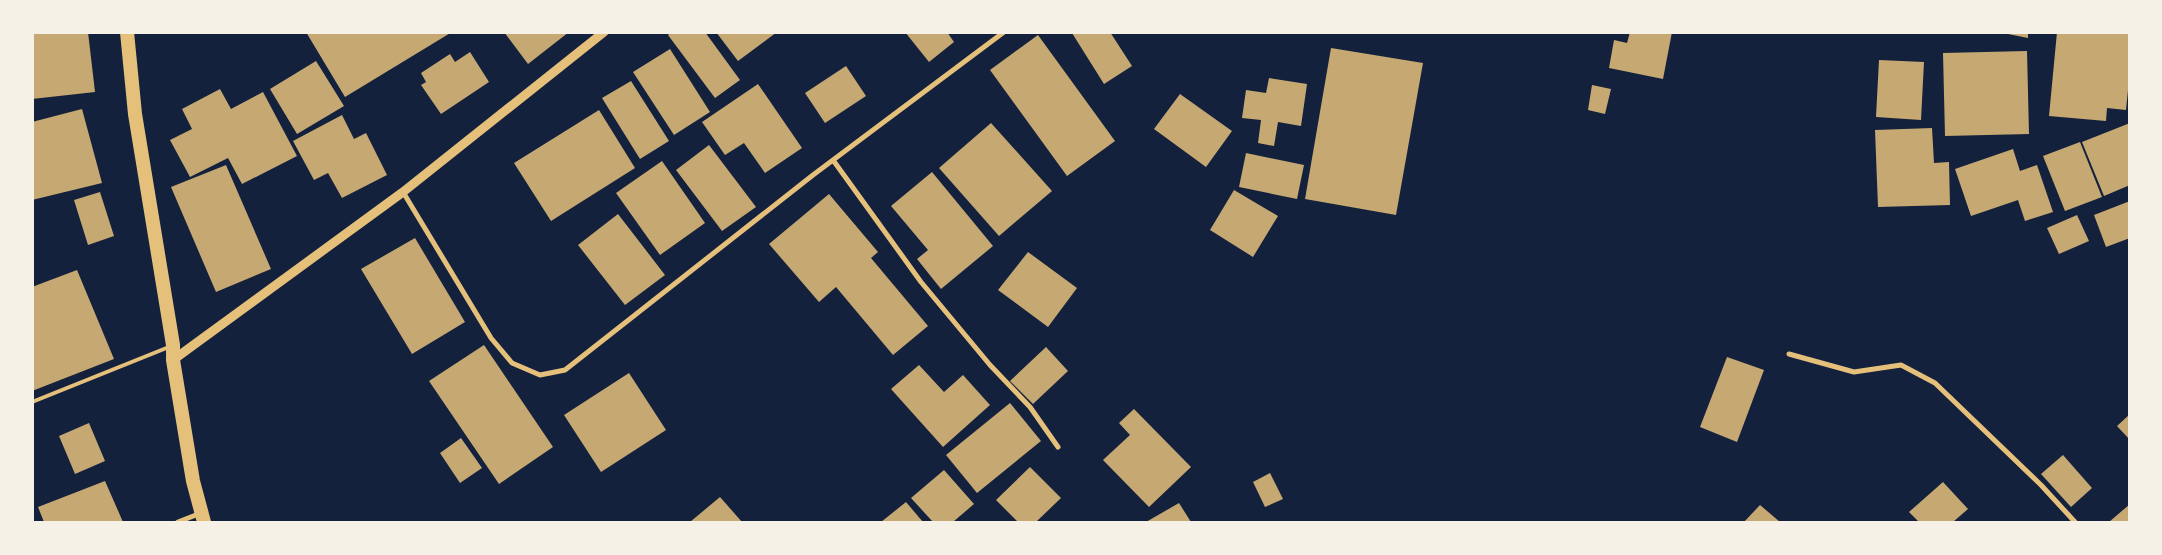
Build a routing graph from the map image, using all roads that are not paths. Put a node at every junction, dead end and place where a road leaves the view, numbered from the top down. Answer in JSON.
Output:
{"nodes":[{"id":1,"x":127,"y":32,"type":"edge"},
{"id":2,"x":604,"y":32,"type":"edge"},
{"id":3,"x":1004,"y":32,"type":"edge"},
{"id":4,"x":833,"y":160,"type":"junction"},
{"id":5,"x":403,"y":192,"type":"junction"},
{"id":6,"x":173,"y":345,"type":"junction"},
{"id":7,"x":1789,"y":354,"type":"dead end"},
{"id":8,"x":173,"y":360,"type":"junction"},
{"id":9,"x":32,"y":402,"type":"edge"},
{"id":10,"x":1058,"y":448,"type":"dead end"},
{"id":11,"x":203,"y":518,"type":"edge"},
{"id":12,"x":178,"y":522,"type":"edge"},
{"id":13,"x":2075,"y":522,"type":"edge"}],
"edges":[{"from":1,"to":6,"type":"highway"},
{"from":2,"to":5,"type":"street"},
{"from":3,"to":4,"type":"street"},
{"from":4,"to":5,"type":"street"},
{"from":4,"to":10,"type":"street"},
{"from":5,"to":8,"type":"street"},
{"from":6,"to":8,"type":"highway"},
{"from":6,"to":9,"type":"lane"},
{"from":7,"to":13,"type":"street"},
{"from":8,"to":11,"type":"highway"},
{"from":11,"to":12,"type":"street"}]}
